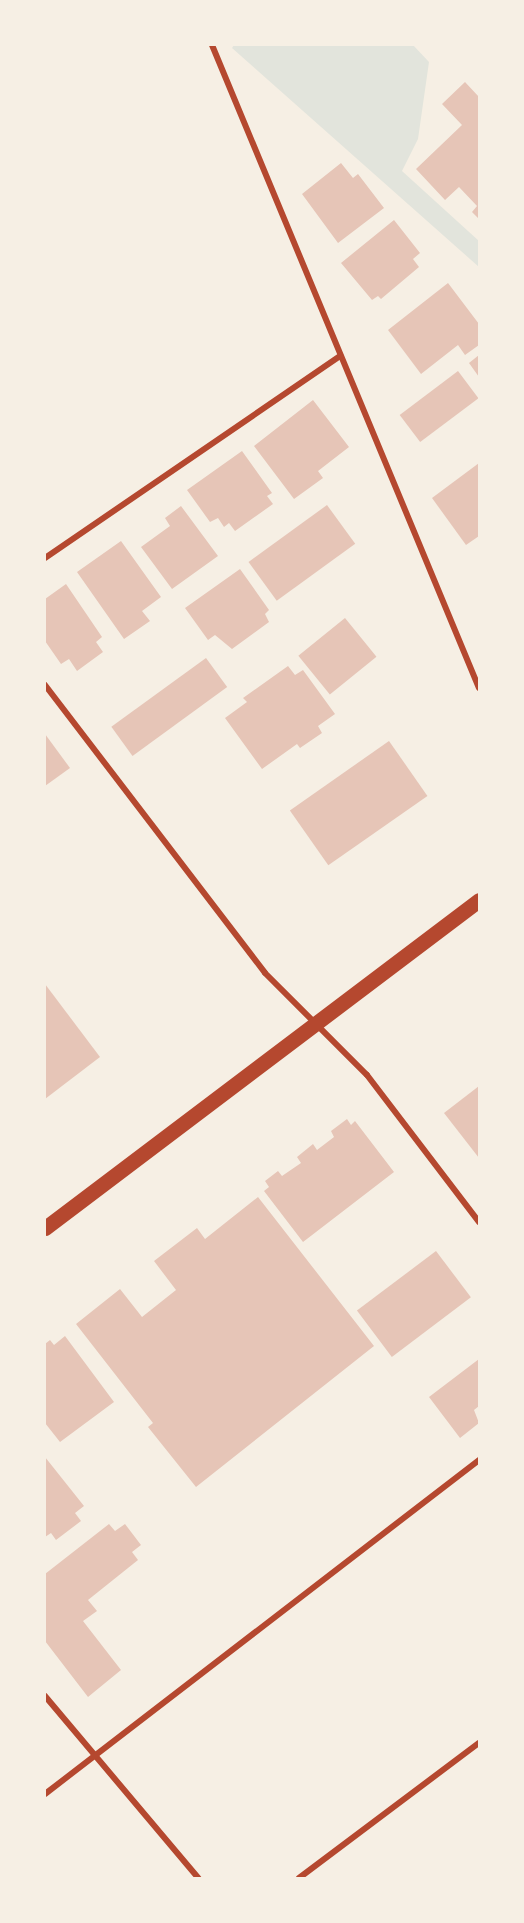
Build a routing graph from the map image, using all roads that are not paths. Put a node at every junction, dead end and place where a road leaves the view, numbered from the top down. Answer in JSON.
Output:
{"nodes":[{"id":1,"x":212,"y":45,"type":"edge"},
{"id":2,"x":340,"y":356,"type":"junction"},
{"id":3,"x":45,"y":558,"type":"edge"},
{"id":4,"x":45,"y":685,"type":"edge"},
{"id":5,"x":479,"y":688,"type":"edge"},
{"id":6,"x":479,"y":900,"type":"edge"},
{"id":7,"x":316,"y":1024,"type":"junction"},
{"id":8,"x":479,"y":1222,"type":"edge"},
{"id":9,"x":45,"y":1228,"type":"edge"},
{"id":10,"x":479,"y":1460,"type":"edge"},
{"id":11,"x":45,"y":1696,"type":"edge"},
{"id":12,"x":479,"y":1743,"type":"edge"},
{"id":13,"x":96,"y":1755,"type":"junction"},
{"id":14,"x":45,"y":1794,"type":"edge"},
{"id":15,"x":198,"y":1878,"type":"edge"},
{"id":16,"x":299,"y":1878,"type":"edge"}],
"edges":[{"from":1,"to":2,"type":"street"},
{"from":2,"to":3,"type":"street"},
{"from":2,"to":5,"type":"street"},
{"from":4,"to":7,"type":"street"},
{"from":6,"to":7,"type":"main road"},
{"from":7,"to":8,"type":"street"},
{"from":7,"to":9,"type":"main road"},
{"from":10,"to":13,"type":"street"},
{"from":11,"to":13,"type":"street"},
{"from":12,"to":16,"type":"street"},
{"from":13,"to":14,"type":"street"},
{"from":13,"to":15,"type":"street"}]}
